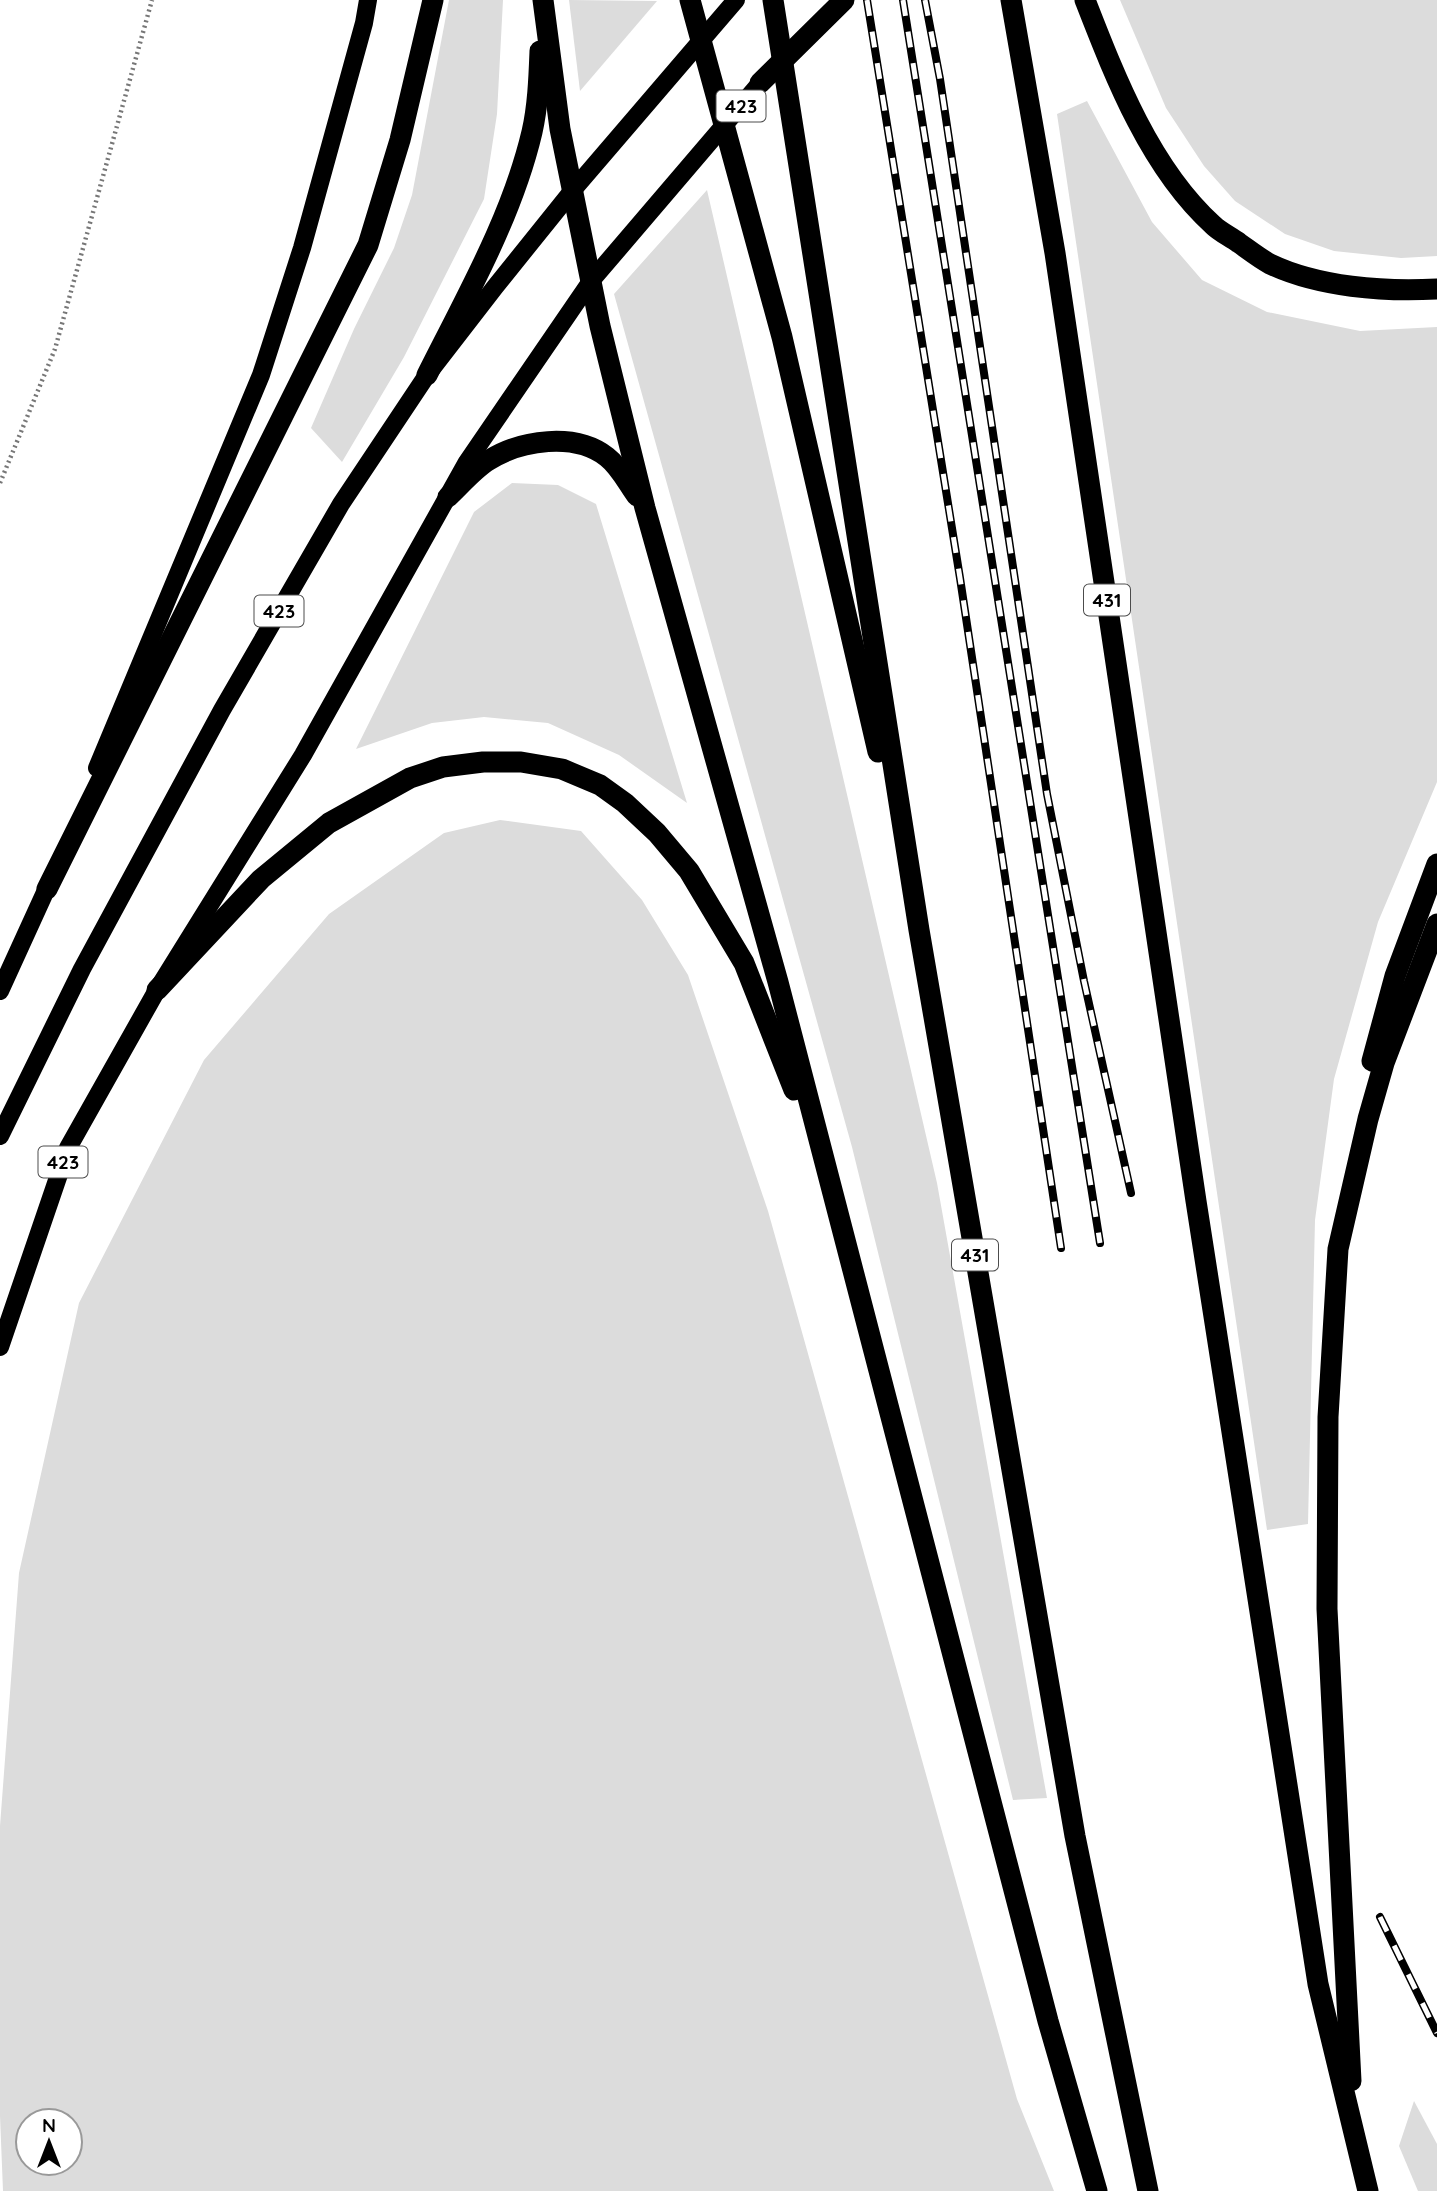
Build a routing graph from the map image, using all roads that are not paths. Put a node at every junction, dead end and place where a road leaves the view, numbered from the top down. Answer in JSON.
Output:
{"nodes":[{"id":1,"x":368,"y":0,"type":"edge"},
{"id":2,"x":433,"y":0,"type":"edge"},
{"id":3,"x":542,"y":0,"type":"edge"},
{"id":4,"x":691,"y":0,"type":"edge"},
{"id":5,"x":736,"y":0,"type":"edge"},
{"id":6,"x":773,"y":0,"type":"edge"},
{"id":7,"x":831,"y":0,"type":"edge"},
{"id":8,"x":844,"y":0,"type":"edge"},
{"id":9,"x":1011,"y":0,"type":"edge"},
{"id":10,"x":1085,"y":0,"type":"edge"},
{"id":11,"x":760,"y":83,"type":"junction"},
{"id":12,"x":573,"y":190,"type":"junction"},
{"id":13,"x":591,"y":281,"type":"junction"},
{"id":14,"x":1437,"y":289,"type":"edge"},
{"id":15,"x":428,"y":374,"type":"junction"},
{"id":16,"x":448,"y":497,"type":"junction"},
{"id":17,"x":645,"y":508,"type":"junction"},
{"id":18,"x":1437,"y":864,"type":"edge"},
{"id":19,"x":47,"y":889,"type":"junction"},
{"id":20,"x":1437,"y":924,"type":"edge"},
{"id":21,"x":919,"y":929,"type":"junction"},
{"id":22,"x":0,"y":990,"type":"edge"},
{"id":23,"x":157,"y":990,"type":"junction"},
{"id":24,"x":0,"y":1136,"type":"edge"},
{"id":25,"x":830,"y":1182,"type":"junction"},
{"id":26,"x":1347,"y":1208,"type":"junction"},
{"id":27,"x":0,"y":1347,"type":"edge"},
{"id":28,"x":1354,"y":2136,"type":"junction"},
{"id":29,"x":1097,"y":2191,"type":"edge"},
{"id":30,"x":1148,"y":2191,"type":"edge"},
{"id":31,"x":1368,"y":2191,"type":"edge"}],
"edges":[{"from":1,"to":19,"type":"main road"},
{"from":2,"to":19,"type":"highway"},
{"from":3,"to":12,"type":"highway"},
{"from":3,"to":15,"type":"highway"},
{"from":4,"to":21,"type":"highway"},
{"from":5,"to":12,"type":"main road","number":"423"},
{"from":6,"to":21,"type":"highway","number":"431"},
{"from":7,"to":11,"type":"main road","number":"423"},
{"from":8,"to":11,"type":"highway"},
{"from":9,"to":28,"type":"highway","number":"431"},
{"from":10,"to":14,"type":"highway"},
{"from":11,"to":13,"type":"main road","number":"423"},
{"from":12,"to":13,"type":"highway"},
{"from":12,"to":15,"type":"main road","number":"423"},
{"from":13,"to":16,"type":"main road","number":"423"},
{"from":13,"to":17,"type":"highway"},
{"from":15,"to":24,"type":"main road","number":"423"},
{"from":16,"to":17,"type":"highway"},
{"from":16,"to":23,"type":"main road","number":"423"},
{"from":17,"to":25,"type":"highway"},
{"from":18,"to":26,"type":"highway"},
{"from":19,"to":22,"type":"main road"},
{"from":20,"to":26,"type":"highway"},
{"from":21,"to":30,"type":"highway","number":"431"},
{"from":23,"to":25,"type":"highway"},
{"from":23,"to":27,"type":"main road","number":"423"},
{"from":25,"to":29,"type":"highway"},
{"from":26,"to":28,"type":"highway"},
{"from":28,"to":31,"type":"highway","number":"431"}]}
